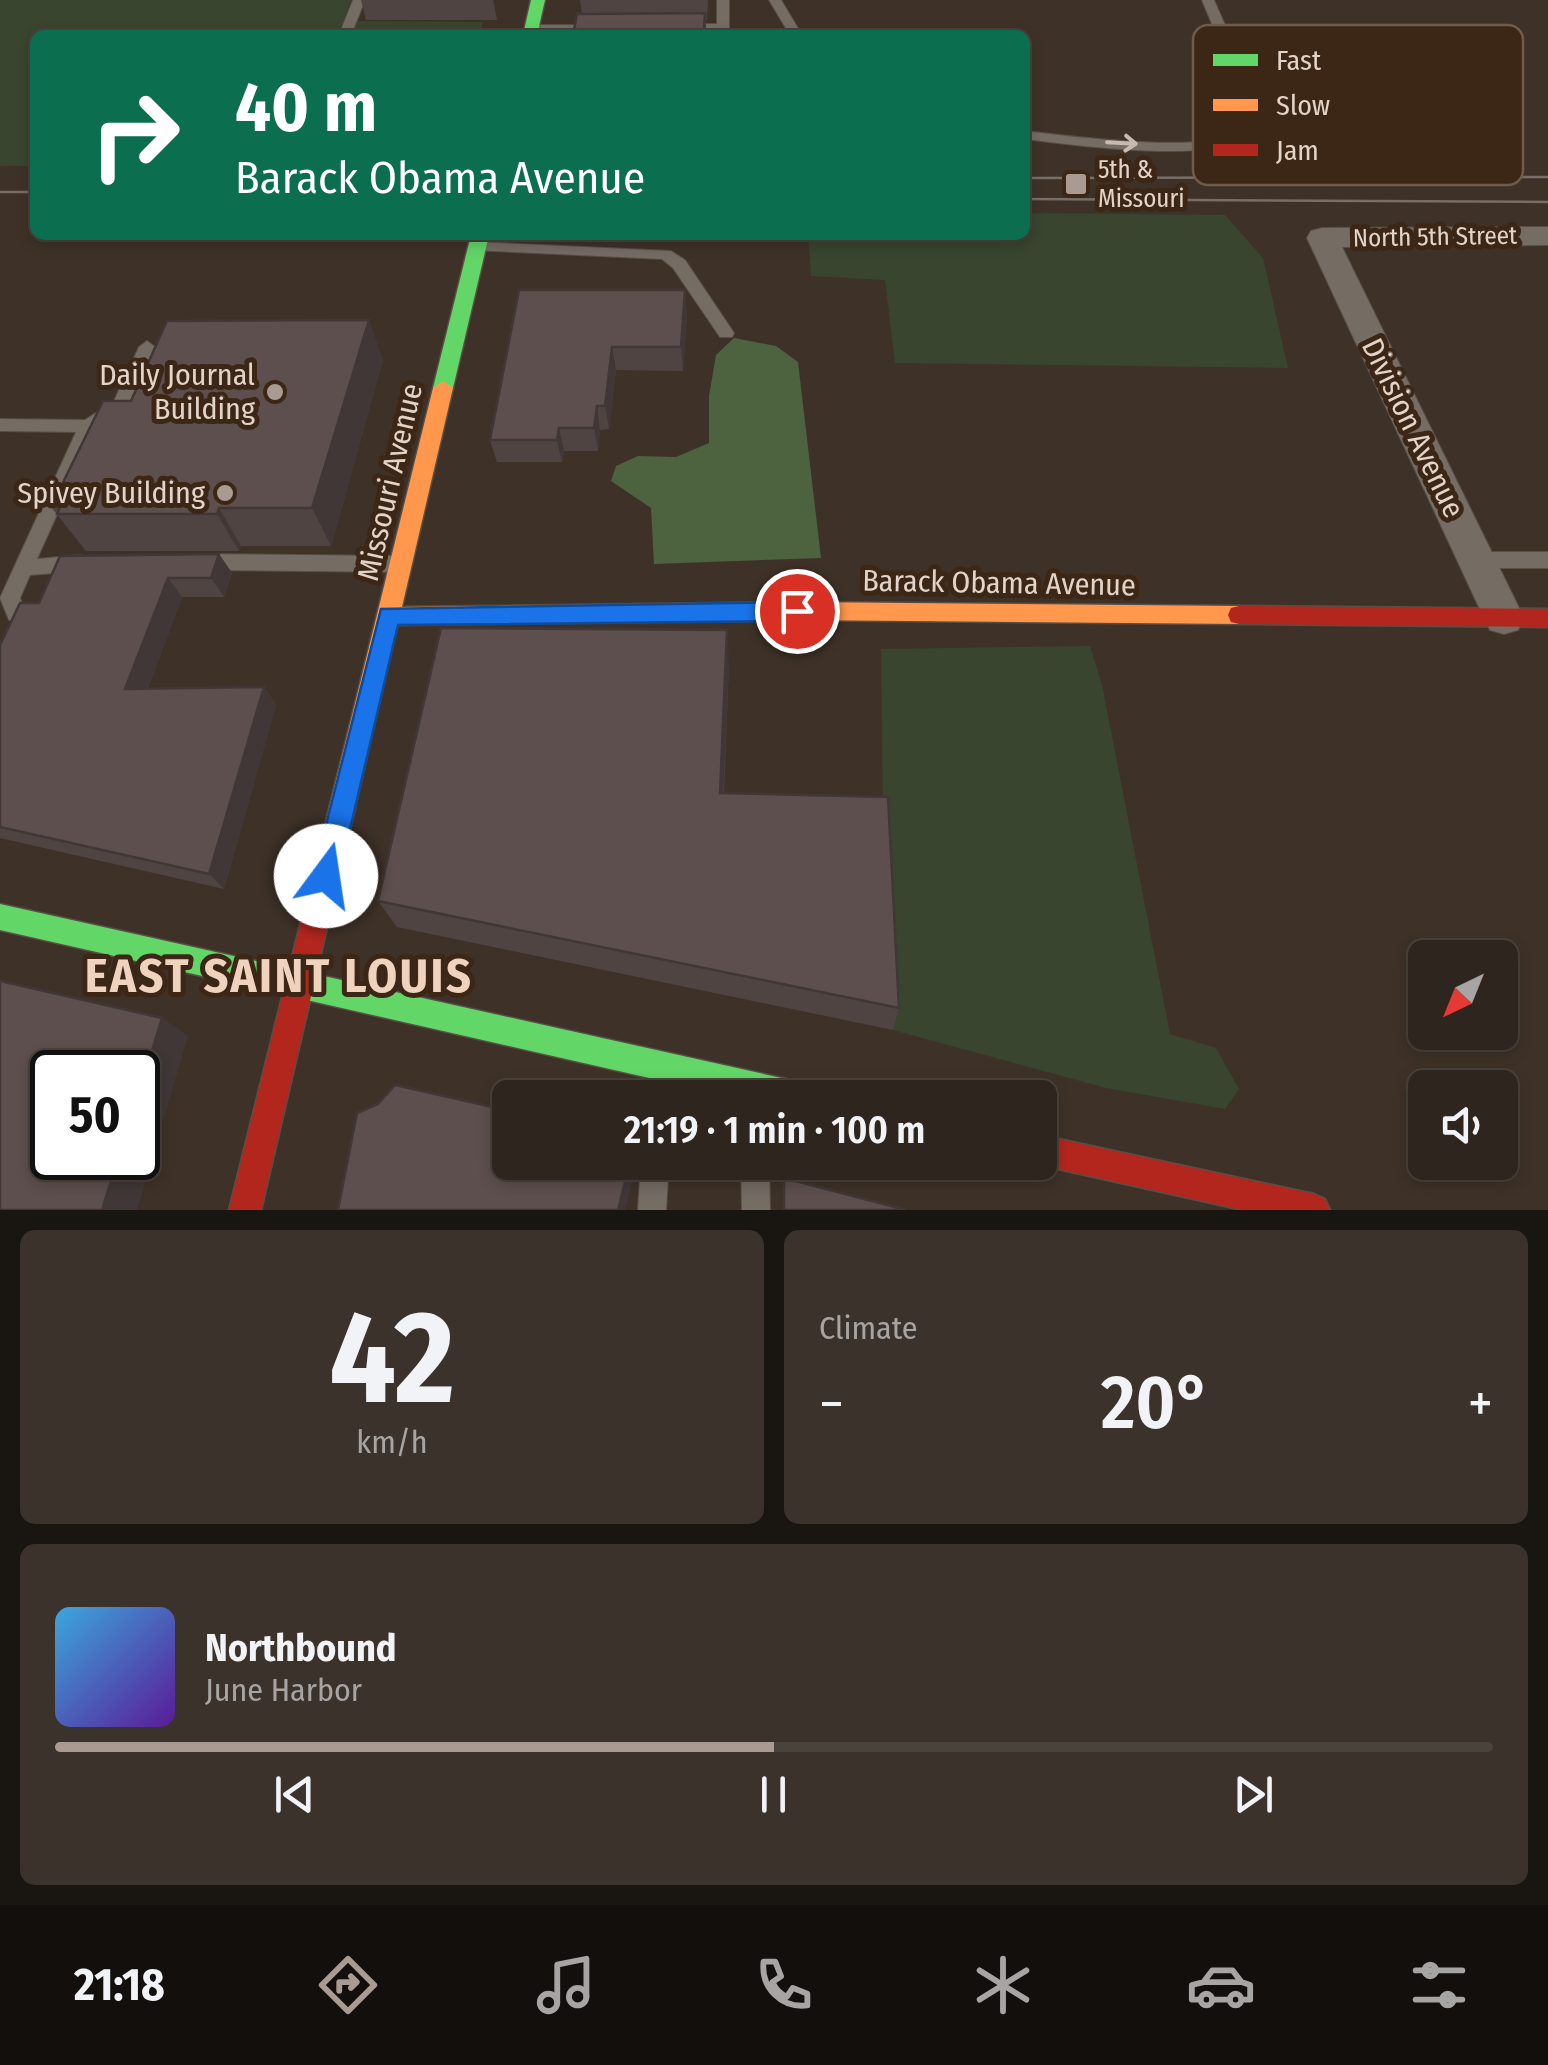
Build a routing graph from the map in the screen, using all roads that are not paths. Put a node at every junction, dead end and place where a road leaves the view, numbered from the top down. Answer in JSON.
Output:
{"nodes":[{"id":1,"x":359,"y":0,"type":"edge"},
{"id":2,"x":538,"y":0,"type":"edge"},
{"id":3,"x":723,"y":0,"type":"edge"},
{"id":4,"x":775,"y":0,"type":"edge"},
{"id":5,"x":1208,"y":0,"type":"edge"},
{"id":6,"x":1219,"y":25,"type":"edge"},
{"id":7,"x":610,"y":28,"type":"edge"},
{"id":8,"x":666,"y":28,"type":"edge"},
{"id":9,"x":346,"y":30,"type":"edge"},
{"id":10,"x":530,"y":30,"type":"edge"},
{"id":11,"x":570,"y":30,"type":"edge"},
{"id":12,"x":694,"y":30,"type":"edge"},
{"id":13,"x":723,"y":30,"type":"edge"},
{"id":14,"x":793,"y":30,"type":"edge"},
{"id":15,"x":1030,"y":135,"type":"edge"},
{"id":16,"x":1193,"y":144,"type":"edge"},
{"id":17,"x":1548,"y":236,"type":"edge"},
{"id":18,"x":1322,"y":238,"type":"joint"},
{"id":19,"x":478,"y":241,"type":"edge"},
{"id":20,"x":726,"y":333,"type":"dead end"},
{"id":21,"x":147,"y":347,"type":"dead end"},
{"id":22,"x":0,"y":425,"type":"edge"},
{"id":23,"x":88,"y":426,"type":"junction"},
{"id":24,"x":1476,"y":560,"type":"junction"},
{"id":25,"x":1548,"y":560,"type":"edge"},
{"id":26,"x":95,"y":562,"type":"edge"},
{"id":27,"x":170,"y":562,"type":"edge"},
{"id":28,"x":401,"y":564,"type":"junction"},
{"id":29,"x":23,"y":568,"type":"junction"},
{"id":30,"x":16,"y":614,"type":"edge"},
{"id":31,"x":389,"y":616,"type":"junction"},
{"id":32,"x":1504,"y":618,"type":"junction"},
{"id":33,"x":1548,"y":618,"type":"edge"},
{"id":34,"x":0,"y":916,"type":"edge"},
{"id":35,"x":300,"y":987,"type":"junction"},
{"id":36,"x":660,"y":1067,"type":"junction"},
{"id":37,"x":659,"y":1080,"type":"edge"},
{"id":38,"x":709,"y":1080,"type":"edge"},
{"id":39,"x":1057,"y":1154,"type":"edge"},
{"id":40,"x":654,"y":1180,"type":"edge"},
{"id":41,"x":755,"y":1180,"type":"edge"},
{"id":42,"x":245,"y":1210,"type":"edge"},
{"id":43,"x":652,"y":1210,"type":"edge"},
{"id":44,"x":756,"y":1210,"type":"edge"},
{"id":45,"x":1314,"y":1210,"type":"edge"}],
"edges":[{"from":1,"to":9,"type":"lane"},
{"from":2,"to":10,"type":"main road"},
{"from":3,"to":13,"type":"lane"},
{"from":4,"to":14,"type":"lane"},
{"from":6,"to":5,"type":"lane","one_way":true},
{"from":7,"to":11,"type":"lane"},
{"from":8,"to":12,"type":"lane"},
{"from":15,"to":16,"type":"lane","one_way":true},
{"from":17,"to":18,"type":"street","name":"North 5th Street"},
{"from":18,"to":24,"type":"street","name":"Division Avenue"},
{"from":19,"to":20,"type":"lane"},
{"from":19,"to":28,"type":"main road","name":"Missouri Avenue"},
{"from":21,"to":23,"type":"lane"},
{"from":22,"to":23,"type":"lane"},
{"from":23,"to":29,"type":"lane"},
{"from":24,"to":25,"type":"lane"},
{"from":24,"to":32,"type":"street","name":"Division Avenue"},
{"from":26,"to":29,"type":"lane"},
{"from":27,"to":28,"type":"lane"},
{"from":28,"to":31,"type":"main road","name":"Missouri Avenue"},
{"from":29,"to":30,"type":"lane"},
{"from":31,"to":32,"type":"main road","name":"Barack Obama Avenue"},
{"from":31,"to":35,"type":"main road","name":"Missouri Avenue"},
{"from":32,"to":33,"type":"main road","name":"Barack Obama Avenue"},
{"from":34,"to":35,"type":"main road"},
{"from":35,"to":36,"type":"main road"},
{"from":35,"to":42,"type":"main road","name":"Missouri Avenue"},
{"from":36,"to":37,"type":"lane"},
{"from":36,"to":38,"type":"main road"},
{"from":39,"to":45,"type":"main road"},
{"from":40,"to":43,"type":"lane"},
{"from":41,"to":44,"type":"lane"}]}
